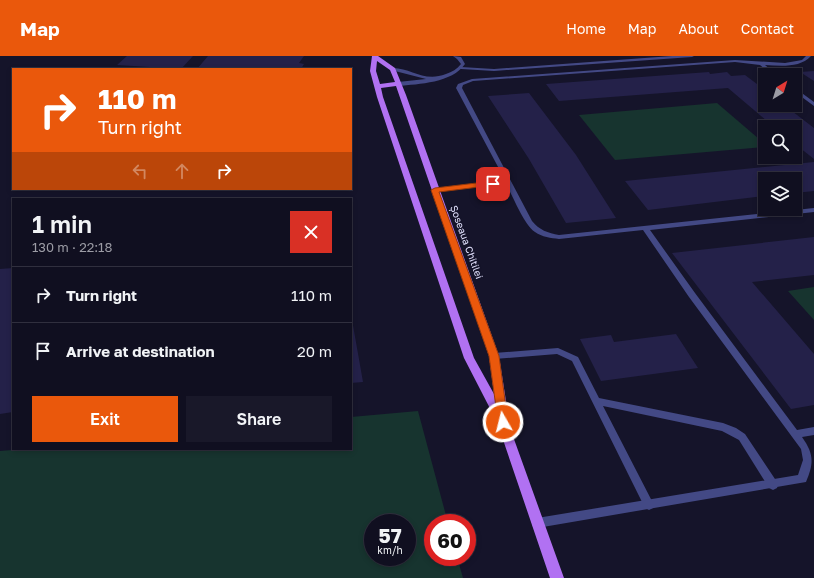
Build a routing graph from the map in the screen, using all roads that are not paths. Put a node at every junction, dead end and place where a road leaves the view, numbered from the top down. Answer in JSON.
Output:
{"nodes":[{"id":1,"x":455,"y":56,"type":"edge"},
{"id":2,"x":692,"y":56,"type":"edge"},
{"id":3,"x":809,"y":56,"type":"edge"},
{"id":4,"x":376,"y":57,"type":"edge"},
{"id":5,"x":762,"y":65,"type":"junction"},
{"id":6,"x":462,"y":68,"type":"junction"},
{"id":7,"x":766,"y":68,"type":"edge"},
{"id":8,"x":393,"y":69,"type":"junction"},
{"id":9,"x":430,"y":79,"type":"junction"},
{"id":10,"x":398,"y":84,"type":"junction"},
{"id":11,"x":378,"y":86,"type":"junction"},
{"id":12,"x":802,"y":95,"type":"edge"},
{"id":13,"x":814,"y":104,"type":"edge"},
{"id":14,"x":508,"y":182,"type":"junction"},
{"id":15,"x":435,"y":190,"type":"junction"},
{"id":16,"x":814,"y":210,"type":"edge"},
{"id":17,"x":645,"y":228,"type":"junction"},
{"id":18,"x":494,"y":356,"type":"junction"},
{"id":19,"x":597,"y":401,"type":"junction"},
{"id":20,"x":503,"y":422,"type":"junction"},
{"id":21,"x":814,"y":431,"type":"edge"},
{"id":22,"x":794,"y":434,"type":"junction"},
{"id":23,"x":773,"y":485,"type":"junction"},
{"id":24,"x":649,"y":505,"type":"junction"},
{"id":25,"x":537,"y":523,"type":"junction"},
{"id":26,"x":558,"y":578,"type":"edge"}],
"edges":[{"from":1,"to":6,"type":"street"},
{"from":2,"to":6,"type":"street"},
{"from":3,"to":5,"type":"street"},
{"from":4,"to":8,"type":"main road","name":"Șoseaua Chitilei"},
{"from":4,"to":11,"type":"main road","name":"Șoseaua Chitilei"},
{"from":5,"to":7,"type":"street"},
{"from":5,"to":14,"type":"street"},
{"from":6,"to":9,"type":"street"},
{"from":8,"to":9,"type":"street"},
{"from":8,"to":10,"type":"main road","name":"Șoseaua Chitilei"},
{"from":9,"to":10,"type":"street"},
{"from":10,"to":11,"type":"main road"},
{"from":10,"to":15,"type":"main road","name":"Șoseaua Chitilei"},
{"from":11,"to":20,"type":"main road","name":"Șoseaua Chitilei"},
{"from":12,"to":13,"type":"street"},
{"from":14,"to":15,"type":"street"},
{"from":14,"to":17,"type":"street"},
{"from":15,"to":18,"type":"main road","name":"Șoseaua Chitilei"},
{"from":16,"to":17,"type":"street"},
{"from":17,"to":22,"type":"street"},
{"from":18,"to":19,"type":"street"},
{"from":18,"to":20,"type":"main road","name":"Șoseaua Chitilei"},
{"from":19,"to":23,"type":"street"},
{"from":19,"to":24,"type":"street"},
{"from":20,"to":25,"type":"main road","name":"Șoseaua Chitilei"},
{"from":21,"to":22,"type":"street"},
{"from":22,"to":23,"type":"street"},
{"from":23,"to":24,"type":"street"},
{"from":24,"to":25,"type":"street"},
{"from":25,"to":26,"type":"main road","name":"Șoseaua Chitilei"}]}
